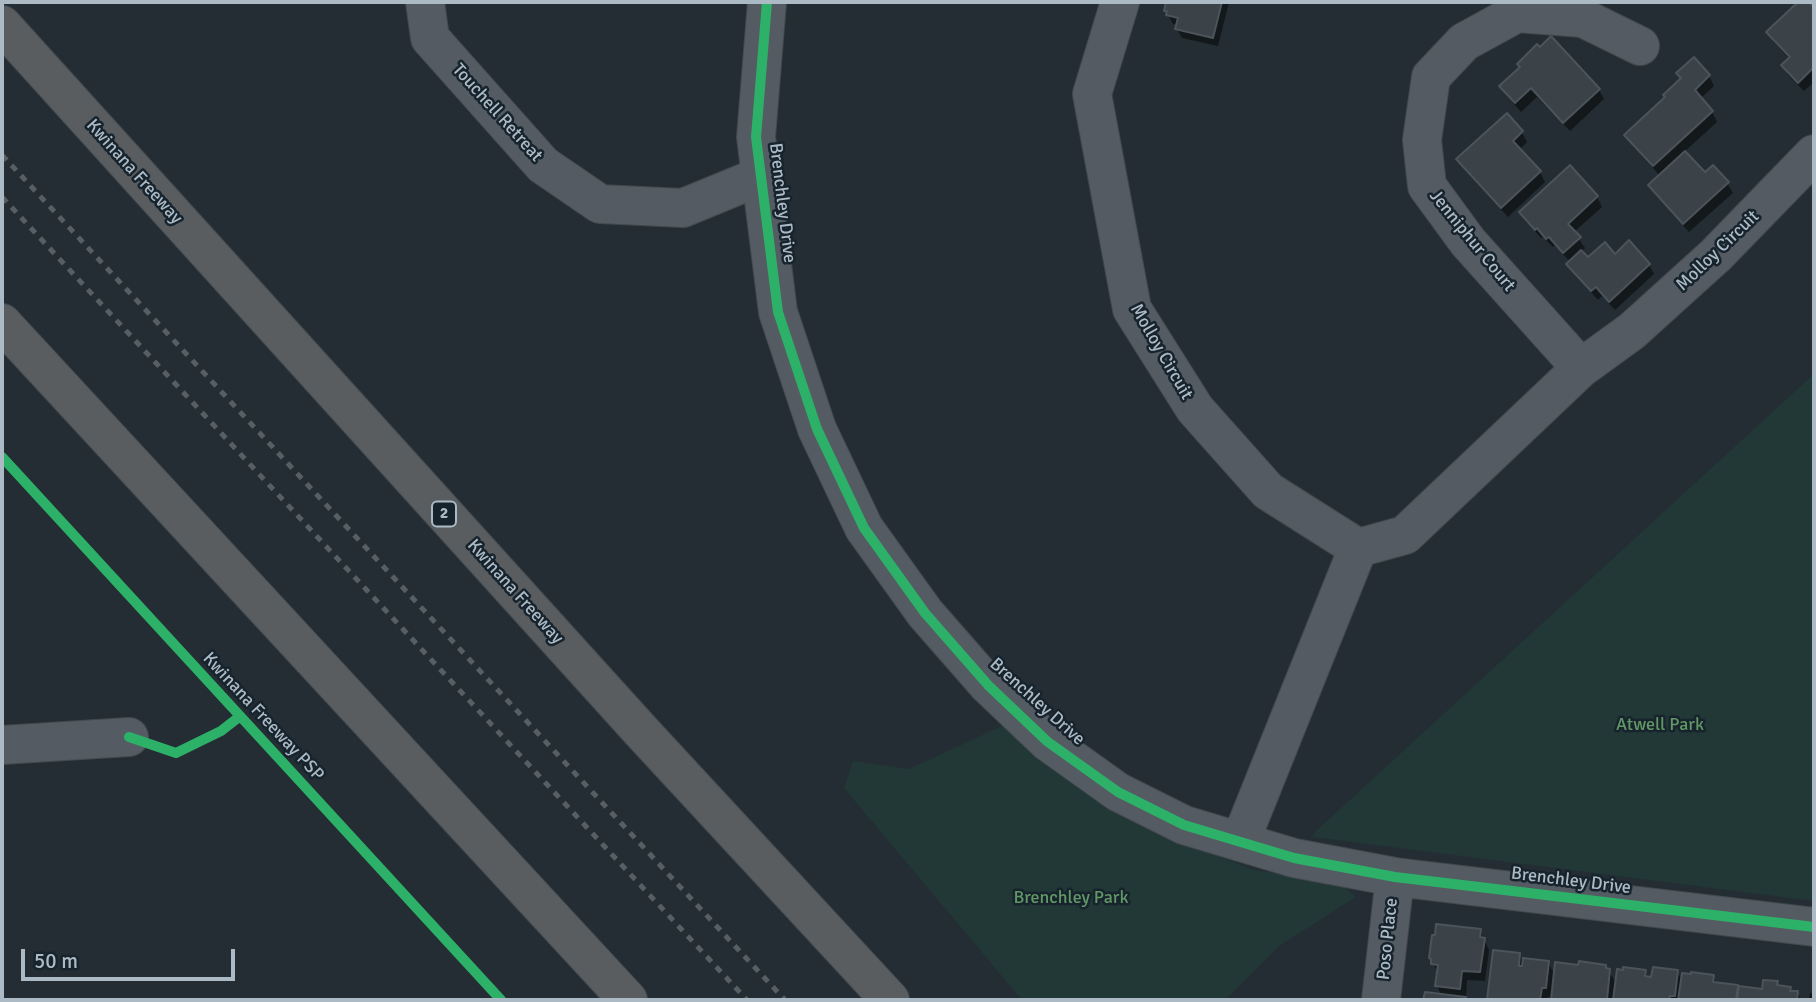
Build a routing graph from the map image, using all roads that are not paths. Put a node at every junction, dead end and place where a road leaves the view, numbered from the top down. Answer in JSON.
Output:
{"nodes":[{"id":1,"x":425,"y":2,"type":"edge"},
{"id":2,"x":767,"y":2,"type":"edge"},
{"id":3,"x":1120,"y":2,"type":"edge"},
{"id":4,"x":2,"y":25,"type":"edge"},
{"id":5,"x":1640,"y":46,"type":"dead end"},
{"id":6,"x":1814,"y":154,"type":"edge"},
{"id":7,"x":761,"y":176,"type":"junction"},
{"id":8,"x":2,"y":323,"type":"edge"},
{"id":9,"x":1581,"y":368,"type":"junction"},
{"id":10,"x":1358,"y":548,"type":"junction"},
{"id":11,"x":129,"y":737,"type":"dead end"},
{"id":12,"x":2,"y":745,"type":"edge"},
{"id":13,"x":1240,"y":842,"type":"junction"},
{"id":14,"x":1395,"y":877,"type":"junction"},
{"id":15,"x":1814,"y":927,"type":"edge"},
{"id":16,"x":628,"y":1000,"type":"edge"},
{"id":17,"x":890,"y":1000,"type":"edge"},
{"id":18,"x":1381,"y":1000,"type":"edge"}],
"edges":[{"from":1,"to":7,"type":"street","name":"Touchell Retreat"},
{"from":2,"to":7,"type":"street","name":"Brenchley Drive"},
{"from":3,"to":10,"type":"street","name":"Molloy Circuit"},
{"from":4,"to":17,"type":"highway","name":"Kwinana Freeway","number":"2"},
{"from":5,"to":9,"type":"street","name":"Jenniphur Court"},
{"from":6,"to":9,"type":"street","name":"Molloy Circuit"},
{"from":7,"to":13,"type":"street","name":"Brenchley Drive"},
{"from":8,"to":16,"type":"highway"},
{"from":9,"to":10,"type":"street","name":"Molloy Circuit"},
{"from":10,"to":13,"type":"street"},
{"from":11,"to":12,"type":"street"},
{"from":13,"to":14,"type":"street","name":"Brenchley Drive"},
{"from":14,"to":15,"type":"street","name":"Brenchley Drive"},
{"from":14,"to":18,"type":"street","name":"Poso Place"}]}
